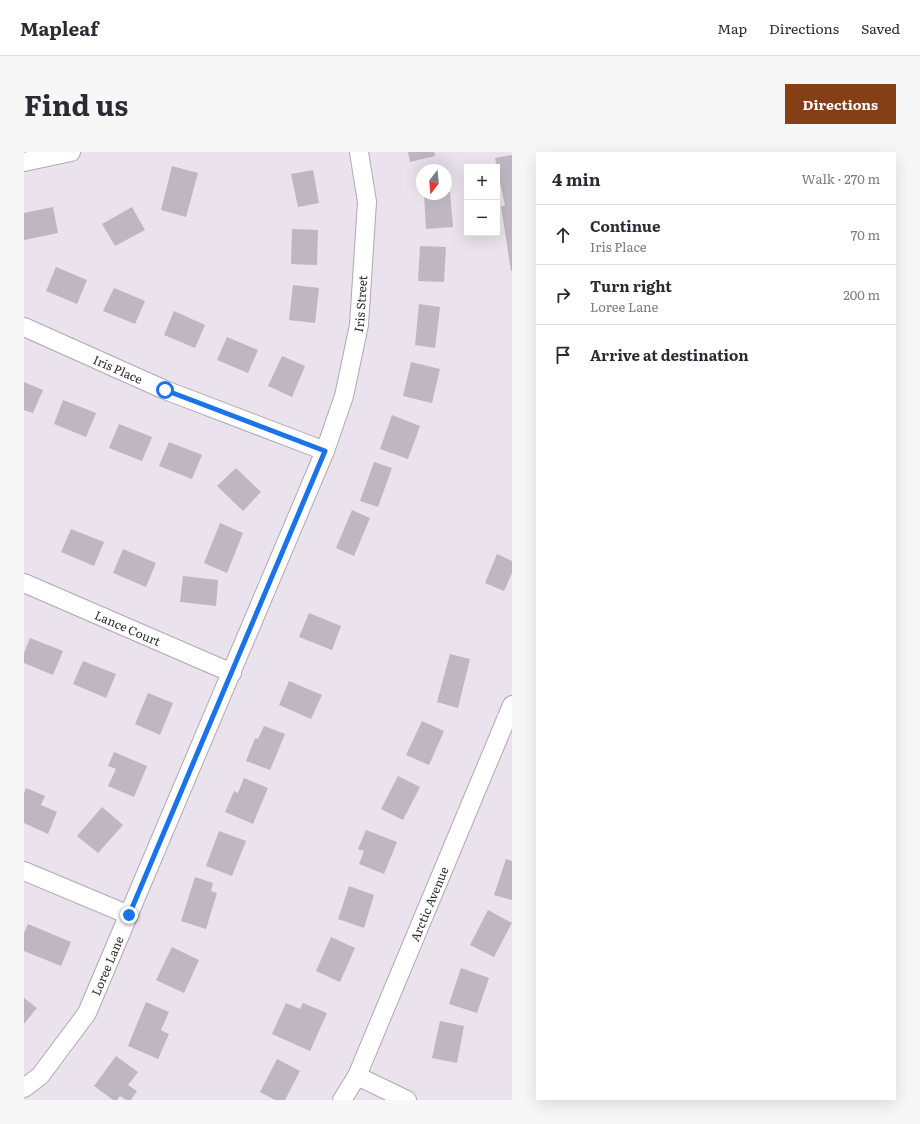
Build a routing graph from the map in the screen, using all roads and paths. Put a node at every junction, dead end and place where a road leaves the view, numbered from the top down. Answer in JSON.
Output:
{"nodes":[{"id":1,"x":71,"y":152,"type":"edge"},
{"id":2,"x":359,"y":152,"type":"edge"},
{"id":3,"x":24,"y":162,"type":"edge"},
{"id":4,"x":24,"y":327,"type":"edge"},
{"id":5,"x":325,"y":451,"type":"junction"},
{"id":6,"x":24,"y":583,"type":"edge"},
{"id":7,"x":232,"y":673,"type":"junction"},
{"id":8,"x":512,"y":705,"type":"edge"},
{"id":9,"x":24,"y":871,"type":"edge"},
{"id":10,"x":129,"y":915,"type":"junction"},
{"id":11,"x":357,"y":1076,"type":"junction"},
{"id":12,"x":24,"y":1088,"type":"edge"},
{"id":13,"x":342,"y":1100,"type":"edge"},
{"id":14,"x":407,"y":1100,"type":"edge"}],
"edges":[{"from":1,"to":3,"type":"street"},
{"from":2,"to":5,"type":"street","name":"Iris Street"},
{"from":4,"to":5,"type":"street","name":"Iris Place"},
{"from":5,"to":7,"type":"street","name":"Loree Lane"},
{"from":6,"to":7,"type":"street","name":"Lance Court"},
{"from":7,"to":10,"type":"street","name":"Loree Lane"},
{"from":8,"to":11,"type":"street","name":"Arctic Avenue"},
{"from":9,"to":10,"type":"street"},
{"from":10,"to":12,"type":"street","name":"Loree Lane"},
{"from":11,"to":13,"type":"street","name":"Arctic Avenue"},
{"from":11,"to":14,"type":"street"}]}
